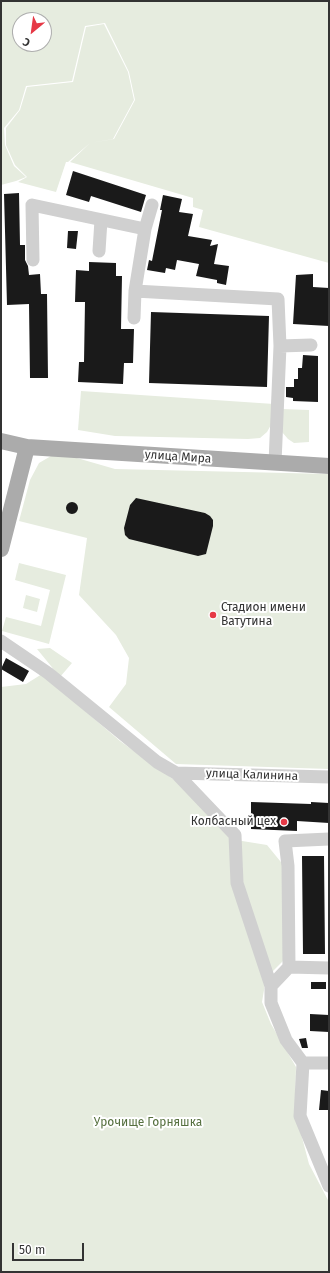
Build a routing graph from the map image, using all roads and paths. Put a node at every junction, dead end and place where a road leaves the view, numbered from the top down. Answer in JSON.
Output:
{"nodes":[{"id":1,"x":152,"y":205,"type":"dead end"},
{"id":2,"x":100,"y":220,"type":"junction"},
{"id":3,"x":145,"y":229,"type":"junction"},
{"id":4,"x":99,"y":251,"type":"dead end"},
{"id":5,"x":33,"y":260,"type":"dead end"},
{"id":6,"x":135,"y":291,"type":"junction"},
{"id":7,"x":134,"y":318,"type":"dead end"},
{"id":8,"x":311,"y":345,"type":"dead end"},
{"id":9,"x":280,"y":346,"type":"junction"},
{"id":10,"x":1,"y":441,"type":"edge"},
{"id":11,"x":27,"y":447,"type":"junction"},
{"id":12,"x":275,"y":463,"type":"junction"},
{"id":13,"x":329,"y":466,"type":"edge"},
{"id":14,"x":1,"y":549,"type":"edge"},
{"id":15,"x":1,"y":641,"type":"edge"},
{"id":16,"x":176,"y":772,"type":"junction"},
{"id":17,"x":329,"y":777,"type":"edge"},
{"id":18,"x":329,"y":839,"type":"edge"},
{"id":19,"x":289,"y":967,"type":"junction"},
{"id":20,"x":329,"y":968,"type":"edge"},
{"id":21,"x":271,"y":986,"type":"junction"},
{"id":22,"x":329,"y":1063,"type":"edge"},
{"id":23,"x":303,"y":1064,"type":"junction"},
{"id":24,"x":329,"y":1186,"type":"edge"}],
"edges":[{"from":1,"to":3,"type":"street"},
{"from":2,"to":3,"type":"street"},
{"from":2,"to":4,"type":"street"},
{"from":2,"to":5,"type":"street"},
{"from":3,"to":6,"type":"street"},
{"from":6,"to":7,"type":"street"},
{"from":6,"to":9,"type":"street"},
{"from":8,"to":9,"type":"street"},
{"from":9,"to":12,"type":"street"},
{"from":10,"to":11,"type":"main road","name":"улица Мира"},
{"from":11,"to":12,"type":"main road","name":"улица Мира"},
{"from":11,"to":14,"type":"main road"},
{"from":12,"to":13,"type":"main road","name":"улица Мира"},
{"from":15,"to":16,"type":"street"},
{"from":16,"to":17,"type":"street","name":"улица Калинина"},
{"from":16,"to":21,"type":"street"},
{"from":18,"to":19,"type":"street"},
{"from":19,"to":20,"type":"street"},
{"from":19,"to":21,"type":"street"},
{"from":21,"to":23,"type":"street"},
{"from":22,"to":23,"type":"street"},
{"from":23,"to":24,"type":"street"}]}
